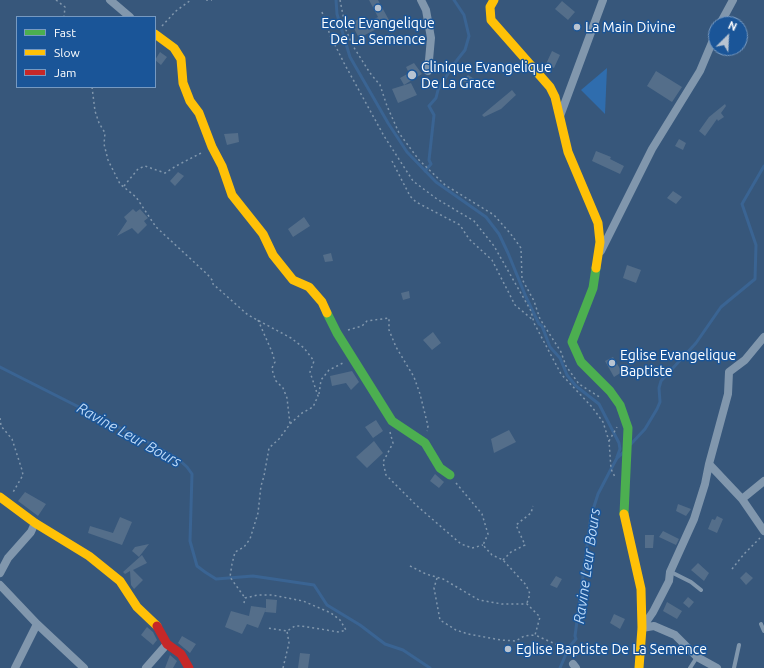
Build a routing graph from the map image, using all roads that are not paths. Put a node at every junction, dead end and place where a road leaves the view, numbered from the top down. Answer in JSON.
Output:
{"nodes":[{"id":1,"x":110,"y":0,"type":"edge"},
{"id":2,"x":421,"y":0,"type":"edge"},
{"id":3,"x":494,"y":0,"type":"edge"},
{"id":4,"x":603,"y":0,"type":"edge"},
{"id":5,"x":733,"y":0,"type":"edge"},
{"id":6,"x":129,"y":16,"type":"edge"},
{"id":7,"x":724,"y":16,"type":"edge"},
{"id":8,"x":157,"y":31,"type":"edge"},
{"id":9,"x":708,"y":52,"type":"edge"},
{"id":10,"x":428,"y":71,"type":"dead end"},
{"id":11,"x":560,"y":116,"type":"junction"},
{"id":12,"x":598,"y":258,"type":"junction"},
{"id":13,"x":764,"y":338,"type":"edge"},
{"id":14,"x":709,"y":464,"type":"junction"},
{"id":15,"x":450,"y":475,"type":"road end"},
{"id":16,"x":764,"y":481,"type":"edge"},
{"id":17,"x":0,"y":497,"type":"edge"},
{"id":18,"x":742,"y":499,"type":"junction"},
{"id":19,"x":35,"y":523,"type":"junction"},
{"id":20,"x":764,"y":531,"type":"edge"},
{"id":21,"x":670,"y":572,"type":"junction"},
{"id":22,"x":0,"y":573,"type":"edge"},
{"id":23,"x":0,"y":584,"type":"edge"},
{"id":24,"x":701,"y":590,"type":"dead end"},
{"id":25,"x":37,"y":624,"type":"junction"},
{"id":26,"x":761,"y":624,"type":"dead end"},
{"id":27,"x":642,"y":628,"type":"junction"},
{"id":28,"x":764,"y":630,"type":"edge"},
{"id":29,"x":167,"y":644,"type":"junction"},
{"id":30,"x":739,"y":645,"type":"dead end"},
{"id":31,"x":697,"y":657,"type":"junction"},
{"id":32,"x":188,"y":667,"type":"edge"},
{"id":33,"x":14,"y":668,"type":"edge"},
{"id":34,"x":84,"y":668,"type":"edge"},
{"id":35,"x":146,"y":668,"type":"edge"},
{"id":36,"x":639,"y":668,"type":"edge"},
{"id":37,"x":690,"y":668,"type":"edge"},
{"id":38,"x":717,"y":668,"type":"edge"},
{"id":39,"x":734,"y":668,"type":"edge"}],
"edges":[{"from":1,"to":6,"type":"street"},
{"from":2,"to":10,"type":"street"},
{"from":3,"to":11,"type":"street"},
{"from":4,"to":11,"type":"street"},
{"from":5,"to":7,"type":"street"},
{"from":8,"to":15,"type":"street"},
{"from":9,"to":12,"type":"street"},
{"from":11,"to":12,"type":"street"},
{"from":12,"to":27,"type":"street"},
{"from":13,"to":14,"type":"street"},
{"from":14,"to":18,"type":"street"},
{"from":14,"to":21,"type":"street"},
{"from":16,"to":18,"type":"street"},
{"from":17,"to":19,"type":"street"},
{"from":18,"to":20,"type":"street"},
{"from":19,"to":22,"type":"street"},
{"from":19,"to":29,"type":"street"},
{"from":21,"to":24,"type":"lane"},
{"from":21,"to":27,"type":"street"},
{"from":23,"to":25,"type":"street"},
{"from":25,"to":33,"type":"street"},
{"from":25,"to":34,"type":"street"},
{"from":26,"to":28,"type":"lane"},
{"from":27,"to":31,"type":"street"},
{"from":27,"to":36,"type":"street"},
{"from":29,"to":32,"type":"street"},
{"from":29,"to":35,"type":"street"},
{"from":30,"to":39,"type":"lane"},
{"from":31,"to":37,"type":"lane"},
{"from":31,"to":38,"type":"street"}]}
